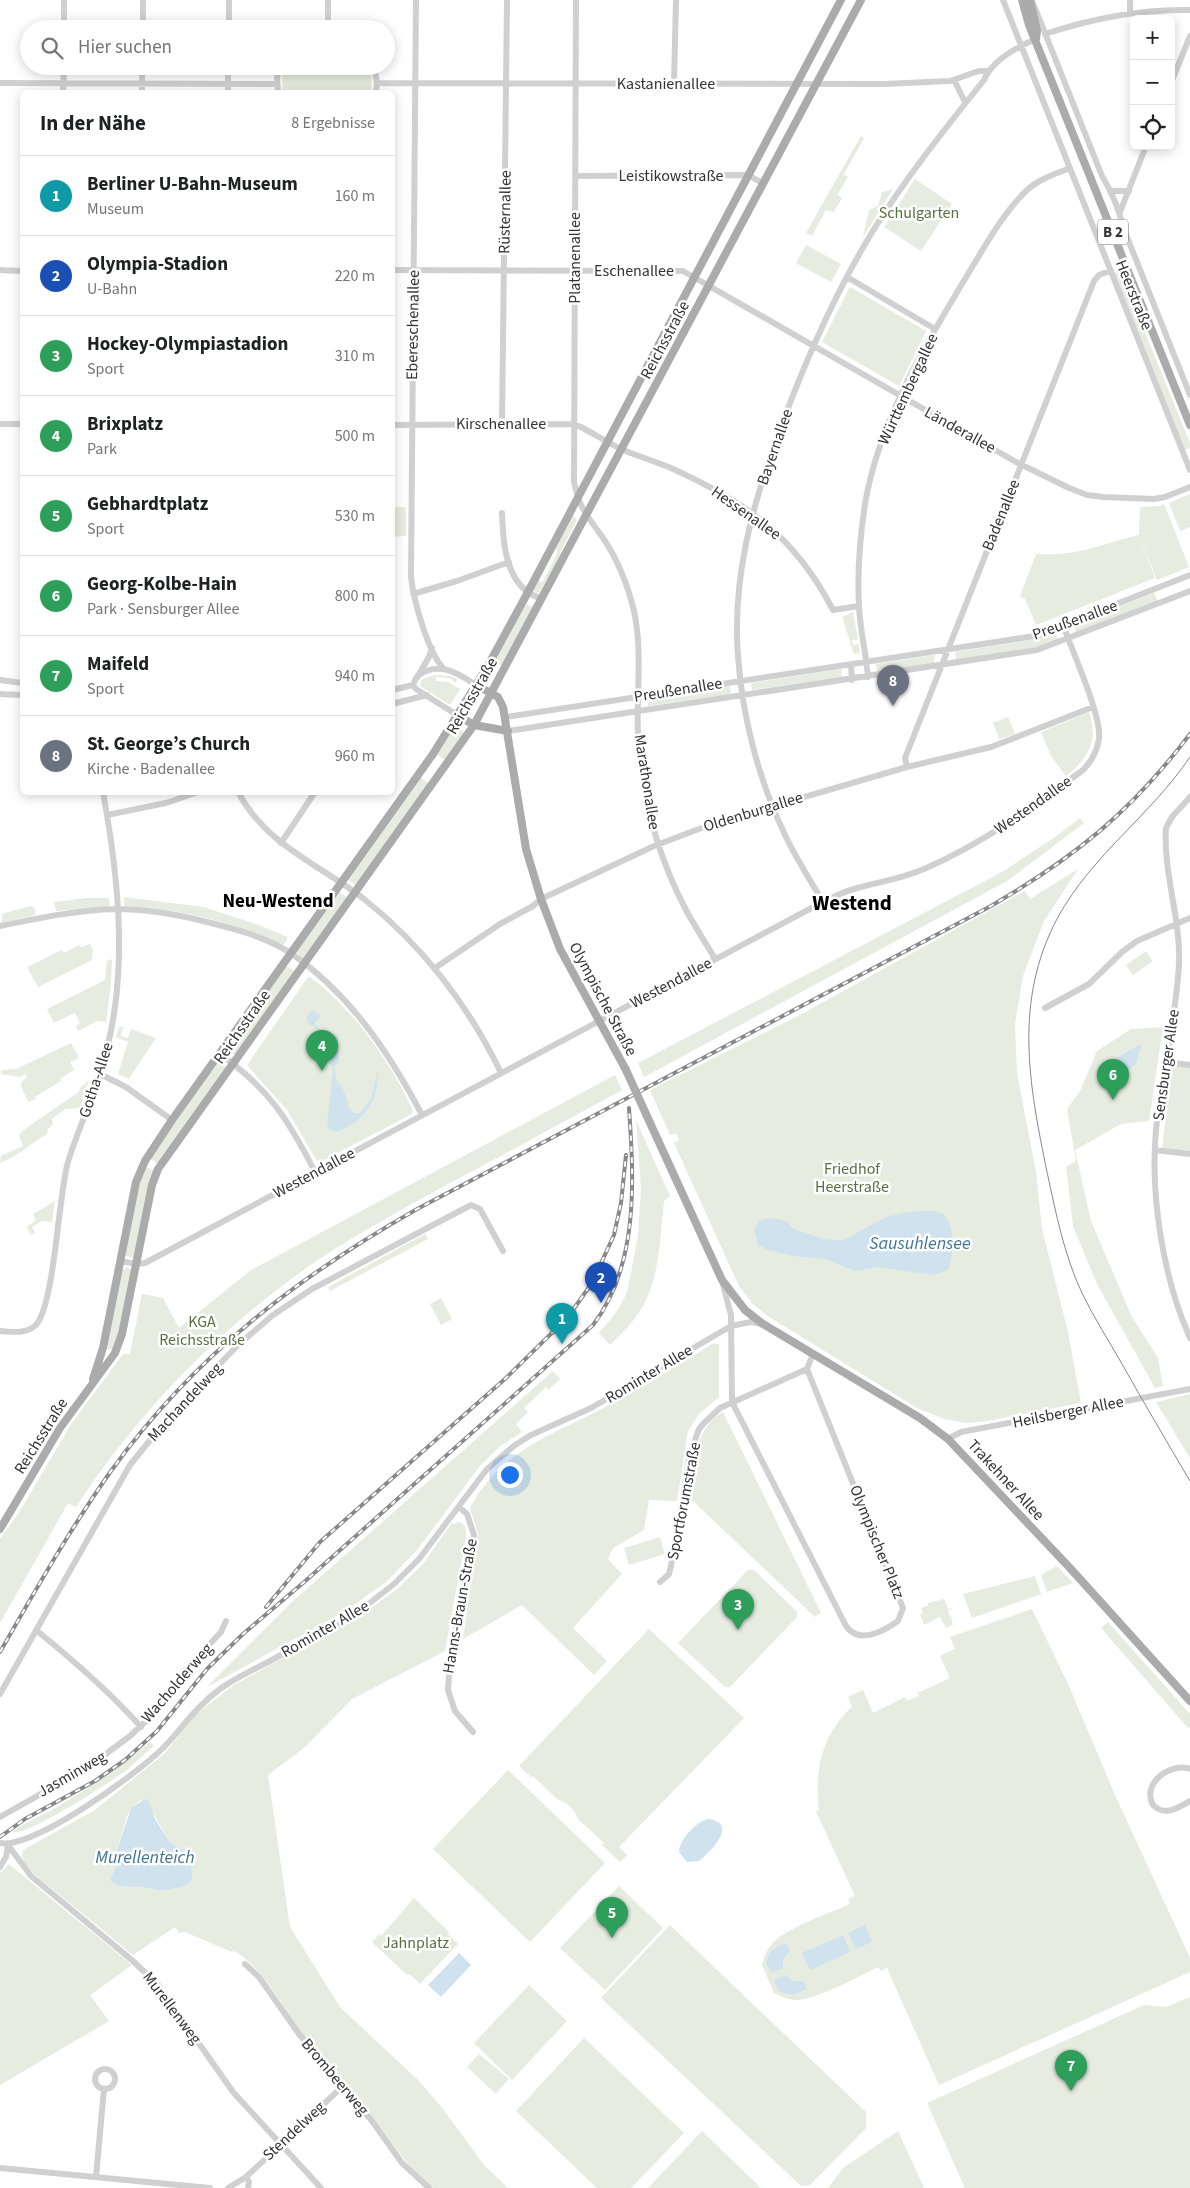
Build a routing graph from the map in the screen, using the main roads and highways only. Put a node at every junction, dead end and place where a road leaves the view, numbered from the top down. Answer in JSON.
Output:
{"nodes":[{"id":1,"x":841,"y":0,"type":"edge"},
{"id":2,"x":861,"y":0,"type":"edge"},
{"id":3,"x":1022,"y":0,"type":"edge"},
{"id":4,"x":1031,"y":0,"type":"edge"},
{"id":5,"x":1036,"y":39,"type":"junction"},
{"id":6,"x":1190,"y":425,"type":"edge"},
{"id":7,"x":476,"y":685,"type":"junction"},
{"id":8,"x":493,"y":693,"type":"junction"},
{"id":9,"x":457,"y":715,"type":"junction"},
{"id":10,"x":474,"y":725,"type":"junction"},
{"id":11,"x":508,"y":731,"type":"junction"},
{"id":12,"x":763,"y":1324,"type":"joint"},
{"id":13,"x":91,"y":1384,"type":"junction"},
{"id":14,"x":0,"y":1529,"type":"edge"},
{"id":15,"x":1190,"y":1701,"type":"edge"}],
"edges":[{"from":1,"to":7,"type":"main road","name":"Reichsstraße"},
{"from":2,"to":8,"type":"main road","name":"Reichsstraße"},
{"from":3,"to":5,"type":"main road","name":"Heerstraße","number":"B 2"},
{"from":4,"to":5,"type":"main road","name":"Heerstraße","number":"B 2"},
{"from":5,"to":6,"type":"main road","name":"Heerstraße","number":"B 2"},
{"from":7,"to":8,"type":"main road"},
{"from":7,"to":9,"type":"main road","name":"Reichsstraße"},
{"from":8,"to":10,"type":"main road","name":"Reichsstraße"},
{"from":8,"to":11,"type":"main road","name":"Olympische Straße"},
{"from":9,"to":10,"type":"main road"},
{"from":9,"to":13,"type":"main road","name":"Reichsstraße"},
{"from":10,"to":11,"type":"main road"},
{"from":10,"to":13,"type":"main road","name":"Reichsstraße"},
{"from":11,"to":12,"type":"main road","name":"Olympische Straße","bridge":true},
{"from":12,"to":15,"type":"main road","name":"Trakehner Allee"},
{"from":13,"to":14,"type":"main road","name":"Reichsstraße"}]}
